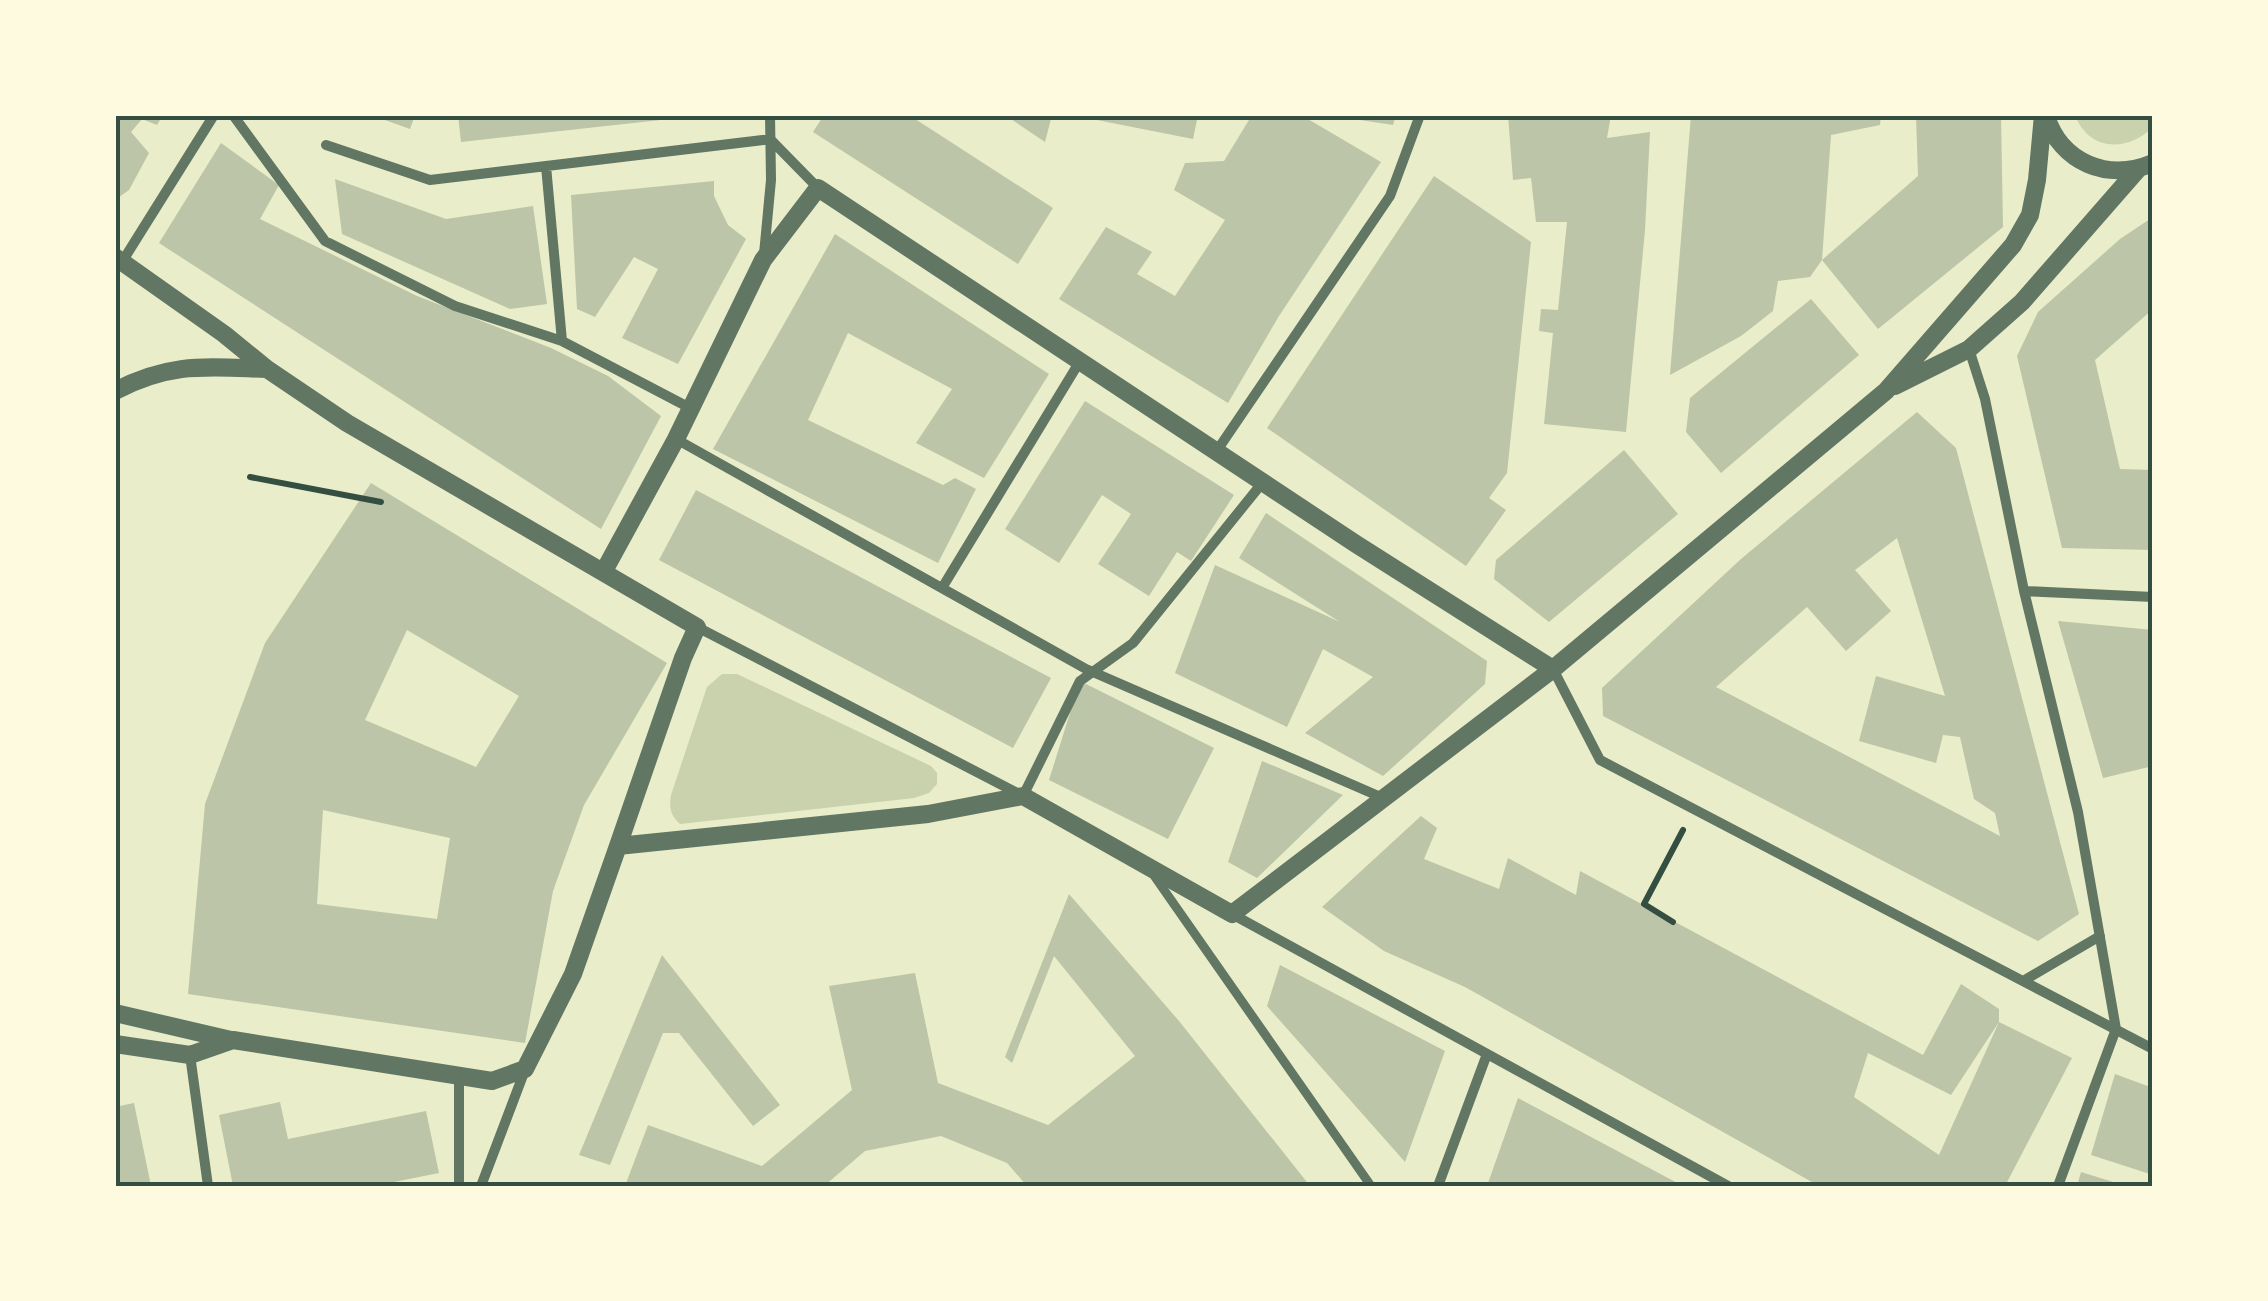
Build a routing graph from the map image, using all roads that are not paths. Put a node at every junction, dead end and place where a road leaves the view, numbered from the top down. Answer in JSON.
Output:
{"nodes":[{"id":1,"x":214,"y":115,"type":"edge"},
{"id":2,"x":233,"y":115,"type":"edge"},
{"id":3,"x":770,"y":115,"type":"edge"},
{"id":4,"x":1420,"y":115,"type":"edge"},
{"id":5,"x":2044,"y":115,"type":"edge"},
{"id":6,"x":770,"y":139,"type":"junction"},
{"id":7,"x":326,"y":145,"type":"dead end"},
{"id":8,"x":546,"y":166,"type":"junction"},
{"id":9,"x":2146,"y":166,"type":"edge"},
{"id":10,"x":818,"y":188,"type":"junction"},
{"id":11,"x":119,"y":260,"type":"edge"},
{"id":12,"x":764,"y":260,"type":"junction"},
{"id":13,"x":562,"y":341,"type":"junction"},
{"id":14,"x":1970,"y":349,"type":"junction"},
{"id":15,"x":1080,"y":361,"type":"junction"},
{"id":16,"x":266,"y":369,"type":"junction"},
{"id":17,"x":115,"y":391,"type":"edge"},
{"id":18,"x":1886,"y":391,"type":"junction"},
{"id":19,"x":690,"y":408,"type":"junction"},
{"id":20,"x":676,"y":439,"type":"junction"},
{"id":21,"x":1216,"y":452,"type":"junction"},
{"id":22,"x":1263,"y":482,"type":"junction"},
{"id":23,"x":604,"y":571,"type":"junction"},
{"id":24,"x":942,"y":588,"type":"junction"},
{"id":25,"x":2024,"y":591,"type":"junction"},
{"id":26,"x":2153,"y":597,"type":"edge"},
{"id":27,"x":697,"y":628,"type":"junction"},
{"id":28,"x":1553,"y":669,"type":"junction"},
{"id":29,"x":1096,"y":672,"type":"junction"},
{"id":30,"x":1023,"y":796,"type":"junction"},
{"id":31,"x":1384,"y":798,"type":"junction"},
{"id":32,"x":618,"y":846,"type":"junction"},
{"id":33,"x":1148,"y":867,"type":"junction"},
{"id":34,"x":1232,"y":914,"type":"junction"},
{"id":35,"x":2100,"y":936,"type":"junction"},
{"id":36,"x":2023,"y":981,"type":"junction"},
{"id":37,"x":115,"y":1013,"type":"edge"},
{"id":38,"x":2116,"y":1030,"type":"junction"},
{"id":39,"x":233,"y":1040,"type":"junction"},
{"id":40,"x":115,"y":1044,"type":"edge"},
{"id":41,"x":2153,"y":1049,"type":"edge"},
{"id":42,"x":190,"y":1054,"type":"junction"},
{"id":43,"x":1487,"y":1054,"type":"junction"},
{"id":44,"x":525,"y":1069,"type":"junction"},
{"id":45,"x":458,"y":1075,"type":"junction"},
{"id":46,"x":208,"y":1186,"type":"edge"},
{"id":47,"x":460,"y":1186,"type":"edge"},
{"id":48,"x":481,"y":1186,"type":"edge"},
{"id":49,"x":1371,"y":1186,"type":"edge"},
{"id":50,"x":1438,"y":1186,"type":"edge"},
{"id":51,"x":1728,"y":1186,"type":"edge"},
{"id":52,"x":2058,"y":1186,"type":"edge"}],
"edges":[{"from":1,"to":11,"type":"street"},
{"from":2,"to":13,"type":"street"},
{"from":3,"to":6,"type":"street"},
{"from":4,"to":21,"type":"street"},
{"from":5,"to":9,"type":"street"},
{"from":5,"to":18,"type":"street"},
{"from":6,"to":8,"type":"street"},
{"from":6,"to":10,"type":"street"},
{"from":6,"to":12,"type":"street"},
{"from":7,"to":8,"type":"street"},
{"from":8,"to":13,"type":"street"},
{"from":9,"to":14,"type":"street"},
{"from":10,"to":12,"type":"street"},
{"from":10,"to":15,"type":"street"},
{"from":11,"to":16,"type":"street"},
{"from":12,"to":19,"type":"street"},
{"from":13,"to":19,"type":"street"},
{"from":14,"to":18,"type":"street"},
{"from":14,"to":25,"type":"street"},
{"from":15,"to":21,"type":"street"},
{"from":15,"to":24,"type":"street"},
{"from":16,"to":17,"type":"street"},
{"from":16,"to":23,"type":"street"},
{"from":18,"to":28,"type":"street"},
{"from":19,"to":20,"type":"street"},
{"from":20,"to":23,"type":"street"},
{"from":20,"to":24,"type":"street"},
{"from":21,"to":22,"type":"street"},
{"from":22,"to":28,"type":"street"},
{"from":22,"to":29,"type":"street"},
{"from":23,"to":27,"type":"street"},
{"from":24,"to":29,"type":"street"},
{"from":25,"to":26,"type":"street"},
{"from":25,"to":35,"type":"street"},
{"from":27,"to":30,"type":"street"},
{"from":27,"to":32,"type":"street"},
{"from":28,"to":31,"type":"street"},
{"from":28,"to":36,"type":"street"},
{"from":29,"to":30,"type":"street"},
{"from":29,"to":31,"type":"street"},
{"from":30,"to":32,"type":"street"},
{"from":30,"to":33,"type":"street"},
{"from":31,"to":34,"type":"street"},
{"from":32,"to":44,"type":"street"},
{"from":33,"to":34,"type":"street"},
{"from":33,"to":49,"type":"street"},
{"from":34,"to":43,"type":"street"},
{"from":35,"to":36,"type":"street"},
{"from":35,"to":38,"type":"street"},
{"from":36,"to":38,"type":"street"},
{"from":37,"to":39,"type":"street"},
{"from":38,"to":41,"type":"street"},
{"from":38,"to":52,"type":"street"},
{"from":39,"to":42,"type":"street"},
{"from":39,"to":45,"type":"street"},
{"from":40,"to":42,"type":"street"},
{"from":42,"to":46,"type":"street"},
{"from":43,"to":50,"type":"street"},
{"from":43,"to":51,"type":"street"},
{"from":44,"to":45,"type":"street"},
{"from":44,"to":48,"type":"street"},
{"from":45,"to":47,"type":"street"}]}
